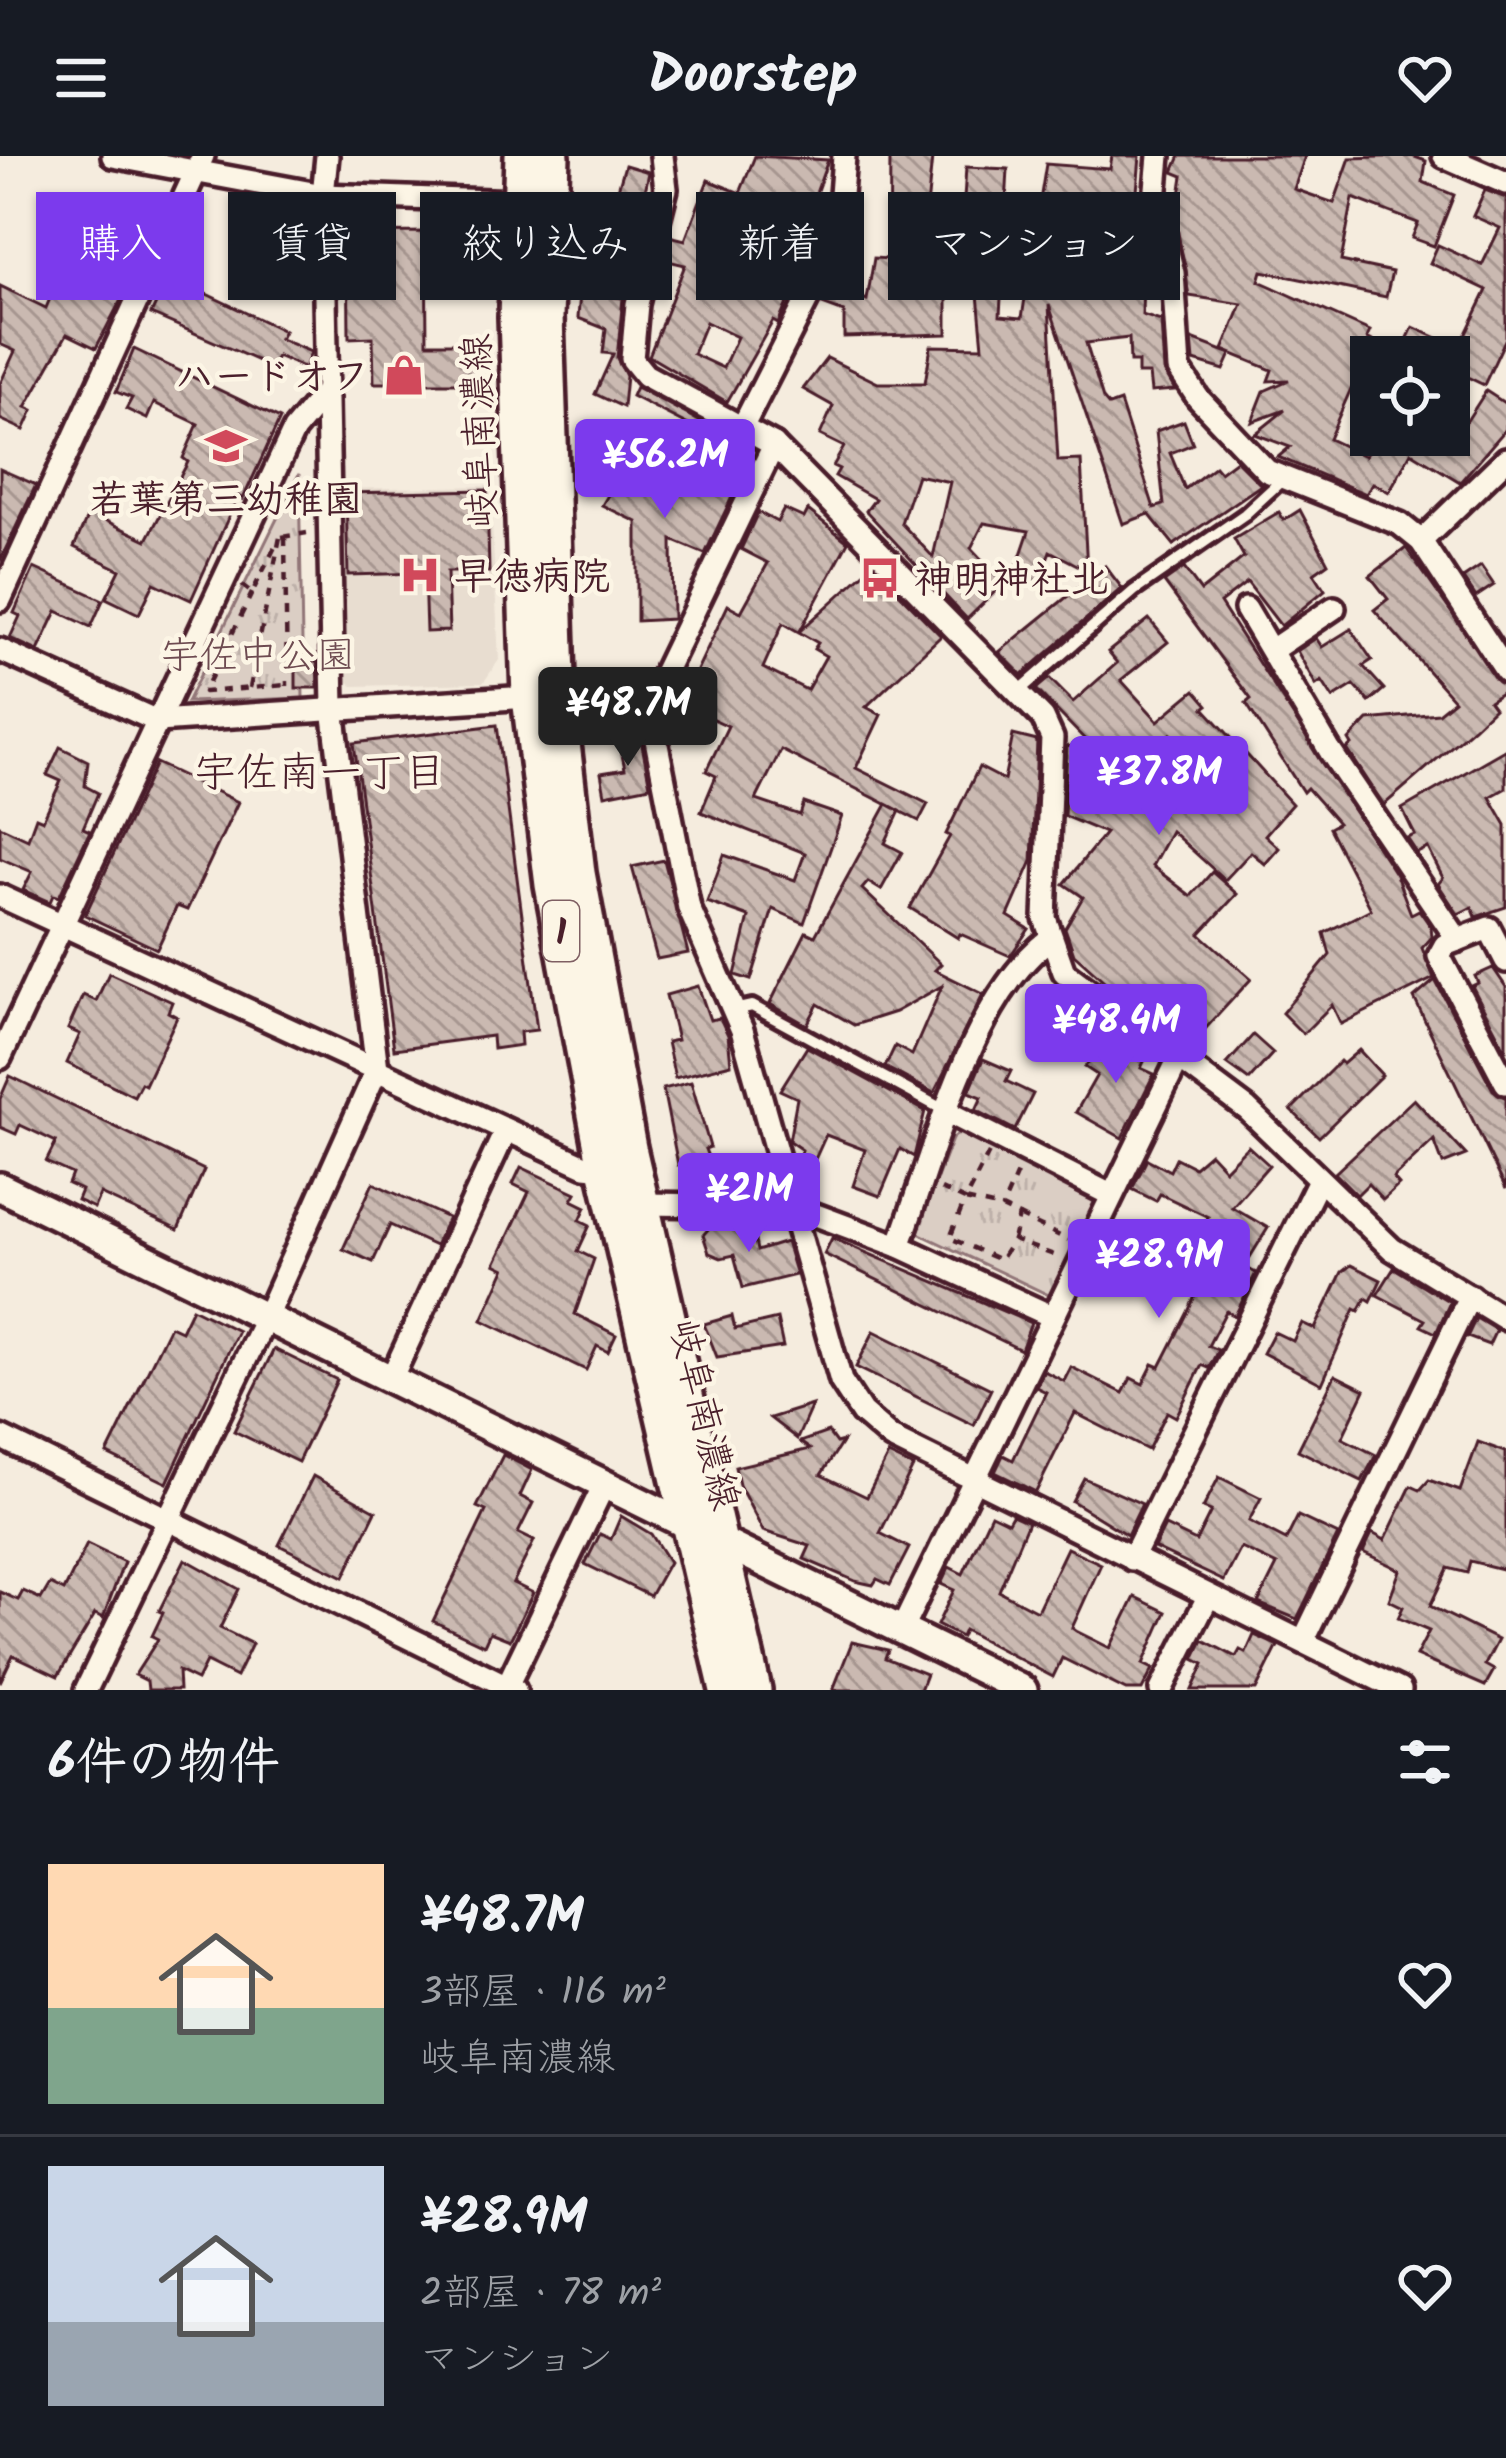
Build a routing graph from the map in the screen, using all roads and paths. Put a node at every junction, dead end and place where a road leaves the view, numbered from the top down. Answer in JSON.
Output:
{"nodes":[{"id":1,"x":113,"y":156,"type":"edge"},
{"id":2,"x":327,"y":156,"type":"edge"},
{"id":3,"x":522,"y":156,"type":"edge"},
{"id":4,"x":552,"y":156,"type":"edge"},
{"id":5,"x":662,"y":156,"type":"edge"},
{"id":6,"x":844,"y":156,"type":"edge"},
{"id":7,"x":1159,"y":156,"type":"edge"},
{"id":8,"x":1444,"y":156,"type":"edge"},
{"id":9,"x":201,"y":163,"type":"edge"},
{"id":10,"x":1506,"y":183,"type":"edge"},
{"id":11,"x":312,"y":192,"type":"edge"},
{"id":12,"x":323,"y":192,"type":"edge"},
{"id":13,"x":519,"y":192,"type":"edge"},
{"id":14,"x":326,"y":300,"type":"edge"},
{"id":15,"x":516,"y":300,"type":"edge"},
{"id":16,"x":328,"y":389,"type":"junction"},
{"id":17,"x":745,"y":424,"type":"junction"},
{"id":18,"x":774,"y":445,"type":"junction"},
{"id":19,"x":1506,"y":459,"type":"edge"},
{"id":20,"x":1282,"y":480,"type":"junction"},
{"id":21,"x":330,"y":529,"type":"junction"},
{"id":22,"x":282,"y":537,"type":"junction"},
{"id":23,"x":1421,"y":541,"type":"junction"},
{"id":24,"x":226,"y":572,"type":"junction"},
{"id":25,"x":252,"y":593,"type":"junction"},
{"id":26,"x":0,"y":600,"type":"edge"},
{"id":27,"x":1334,"y":608,"type":"dead end"},
{"id":28,"x":1246,"y":609,"type":"dead end"},
{"id":29,"x":0,"y":650,"type":"edge"},
{"id":30,"x":1272,"y":650,"type":"junction"},
{"id":31,"x":1506,"y":671,"type":"edge"},
{"id":32,"x":287,"y":685,"type":"junction"},
{"id":33,"x":250,"y":688,"type":"junction"},
{"id":34,"x":1019,"y":691,"type":"junction"},
{"id":35,"x":544,"y":703,"type":"junction"},
{"id":36,"x":649,"y":704,"type":"junction"},
{"id":37,"x":333,"y":708,"type":"junction"},
{"id":38,"x":287,"y":710,"type":"junction"},
{"id":39,"x":158,"y":721,"type":"junction"},
{"id":40,"x":0,"y":896,"type":"edge"},
{"id":41,"x":62,"y":925,"type":"junction"},
{"id":42,"x":1048,"y":940,"type":"junction"},
{"id":43,"x":1459,"y":940,"type":"junction"},
{"id":44,"x":1506,"y":962,"type":"edge"},
{"id":45,"x":734,"y":1010,"type":"junction"},
{"id":46,"x":1180,"y":1056,"type":"junction"},
{"id":47,"x":0,"y":1058,"type":"edge"},
{"id":48,"x":377,"y":1069,"type":"junction"},
{"id":49,"x":1505,"y":1080,"type":"edge"},
{"id":50,"x":949,"y":1113,"type":"junction"},
{"id":51,"x":506,"y":1130,"type":"junction"},
{"id":52,"x":605,"y":1168,"type":"junction"},
{"id":53,"x":1319,"y":1180,"type":"junction"},
{"id":54,"x":924,"y":1181,"type":"junction"},
{"id":55,"x":0,"y":1187,"type":"edge"},
{"id":56,"x":1111,"y":1195,"type":"junction"},
{"id":57,"x":965,"y":1200,"type":"junction"},
{"id":58,"x":642,"y":1204,"type":"junction"},
{"id":59,"x":792,"y":1206,"type":"junction"},
{"id":60,"x":1002,"y":1208,"type":"junction"},
{"id":61,"x":1019,"y":1216,"type":"junction"},
{"id":62,"x":1013,"y":1240,"type":"junction"},
{"id":63,"x":1069,"y":1241,"type":"junction"},
{"id":64,"x":899,"y":1246,"type":"junction"},
{"id":65,"x":1079,"y":1246,"type":"dead end"},
{"id":66,"x":1470,"y":1296,"type":"junction"},
{"id":67,"x":1051,"y":1316,"type":"junction"},
{"id":68,"x":266,"y":1317,"type":"junction"},
{"id":69,"x":1506,"y":1319,"type":"edge"},
{"id":70,"x":391,"y":1379,"type":"junction"},
{"id":71,"x":0,"y":1436,"type":"edge"},
{"id":72,"x":975,"y":1481,"type":"junction"},
{"id":73,"x":604,"y":1485,"type":"junction"},
{"id":74,"x":168,"y":1519,"type":"junction"},
{"id":75,"x":703,"y":1533,"type":"junction"},
{"id":76,"x":1132,"y":1559,"type":"junction"},
{"id":77,"x":1208,"y":1597,"type":"junction"},
{"id":78,"x":901,"y":1630,"type":"junction"},
{"id":79,"x":1304,"y":1641,"type":"junction"},
{"id":80,"x":509,"y":1688,"type":"edge"},
{"id":81,"x":86,"y":1690,"type":"edge"},
{"id":82,"x":727,"y":1690,"type":"edge"},
{"id":83,"x":754,"y":1690,"type":"edge"},
{"id":84,"x":1023,"y":1690,"type":"edge"},
{"id":85,"x":1161,"y":1690,"type":"edge"},
{"id":86,"x":1400,"y":1690,"type":"edge"}],
"edges":[{"from":1,"to":9,"type":"street"},
{"from":2,"to":12,"type":"street"},
{"from":3,"to":13,"type":"main road","name":"岐阜南濃線","number":"1"},
{"from":4,"to":35,"type":"main road","name":"岐阜南濃線","number":"1"},
{"from":5,"to":17,"type":"street"},
{"from":6,"to":17,"type":"street"},
{"from":7,"to":20,"type":"street"},
{"from":8,"to":10,"type":"street"},
{"from":9,"to":11,"type":"street"},
{"from":9,"to":26,"type":"street"},
{"from":14,"to":16,"type":"street"},
{"from":15,"to":35,"type":"main road","name":"岐阜南濃線","number":"1"},
{"from":16,"to":21,"type":"street"},
{"from":16,"to":24,"type":"street"},
{"from":17,"to":18,"type":"street"},
{"from":18,"to":34,"type":"street"},
{"from":18,"to":36,"type":"street"},
{"from":19,"to":23,"type":"street"},
{"from":20,"to":23,"type":"street"},
{"from":20,"to":34,"type":"lane"},
{"from":21,"to":22,"type":"path"},
{"from":21,"to":37,"type":"street"},
{"from":22,"to":25,"type":"path"},
{"from":22,"to":32,"type":"path"},
{"from":22,"to":33,"type":"path"},
{"from":23,"to":31,"type":"street"},
{"from":24,"to":25,"type":"path"},
{"from":24,"to":39,"type":"street"},
{"from":25,"to":33,"type":"path"},
{"from":27,"to":30,"type":"street"},
{"from":28,"to":30,"type":"street"},
{"from":29,"to":39,"type":"street"},
{"from":30,"to":43,"type":"street"},
{"from":32,"to":33,"type":"path"},
{"from":32,"to":38,"type":"path"},
{"from":34,"to":42,"type":"street"},
{"from":35,"to":36,"type":"street"},
{"from":35,"to":37,"type":"street"},
{"from":35,"to":52,"type":"main road","name":"岐阜南濃線","number":"1"},
{"from":35,"to":58,"type":"main road","name":"岐阜南濃線","number":"1"},
{"from":36,"to":45,"type":"street"},
{"from":37,"to":38,"type":"street"},
{"from":37,"to":48,"type":"street"},
{"from":38,"to":39,"type":"street"},
{"from":39,"to":41,"type":"street"},
{"from":40,"to":41,"type":"street"},
{"from":41,"to":47,"type":"street"},
{"from":41,"to":48,"type":"street"},
{"from":42,"to":46,"type":"street"},
{"from":42,"to":50,"type":"street"},
{"from":43,"to":44,"type":"street"},
{"from":43,"to":49,"type":"street"},
{"from":45,"to":50,"type":"lane"},
{"from":45,"to":59,"type":"street"},
{"from":46,"to":53,"type":"street"},
{"from":46,"to":56,"type":"street"},
{"from":48,"to":51,"type":"street"},
{"from":48,"to":68,"type":"street"},
{"from":50,"to":54,"type":"street"},
{"from":50,"to":56,"type":"street"},
{"from":51,"to":52,"type":"street"},
{"from":51,"to":70,"type":"street"},
{"from":52,"to":75,"type":"main road","name":"岐阜南濃線","number":"1"},
{"from":53,"to":66,"type":"street"},
{"from":53,"to":76,"type":"street"},
{"from":54,"to":57,"type":"path"},
{"from":54,"to":64,"type":"street"},
{"from":55,"to":68,"type":"street"},
{"from":56,"to":67,"type":"street"},
{"from":57,"to":60,"type":"path"},
{"from":57,"to":60,"type":"path"},
{"from":57,"to":62,"type":"path"},
{"from":58,"to":59,"type":"street"},
{"from":58,"to":75,"type":"main road","name":"岐阜南濃線","number":"1"},
{"from":59,"to":64,"type":"street"},
{"from":59,"to":72,"type":"street"},
{"from":60,"to":61,"type":"path"},
{"from":61,"to":62,"type":"path"},
{"from":61,"to":63,"type":"path"},
{"from":62,"to":63,"type":"path"},
{"from":63,"to":65,"type":"path"},
{"from":64,"to":67,"type":"street"},
{"from":66,"to":69,"type":"street"},
{"from":66,"to":79,"type":"street"},
{"from":67,"to":72,"type":"street"},
{"from":68,"to":70,"type":"street"},
{"from":68,"to":74,"type":"street"},
{"from":70,"to":73,"type":"street"},
{"from":71,"to":74,"type":"street"},
{"from":72,"to":76,"type":"street"},
{"from":72,"to":78,"type":"street"},
{"from":73,"to":75,"type":"street"},
{"from":73,"to":80,"type":"street"},
{"from":74,"to":80,"type":"street"},
{"from":74,"to":81,"type":"street"},
{"from":75,"to":78,"type":"street"},
{"from":75,"to":82,"type":"main road","name":"岐阜南濃線","number":"1"},
{"from":75,"to":83,"type":"main road","name":"岐阜南濃線","number":"1"},
{"from":76,"to":77,"type":"street"},
{"from":77,"to":79,"type":"street"},
{"from":77,"to":85,"type":"street"},
{"from":78,"to":84,"type":"street"},
{"from":79,"to":86,"type":"street"}]}
